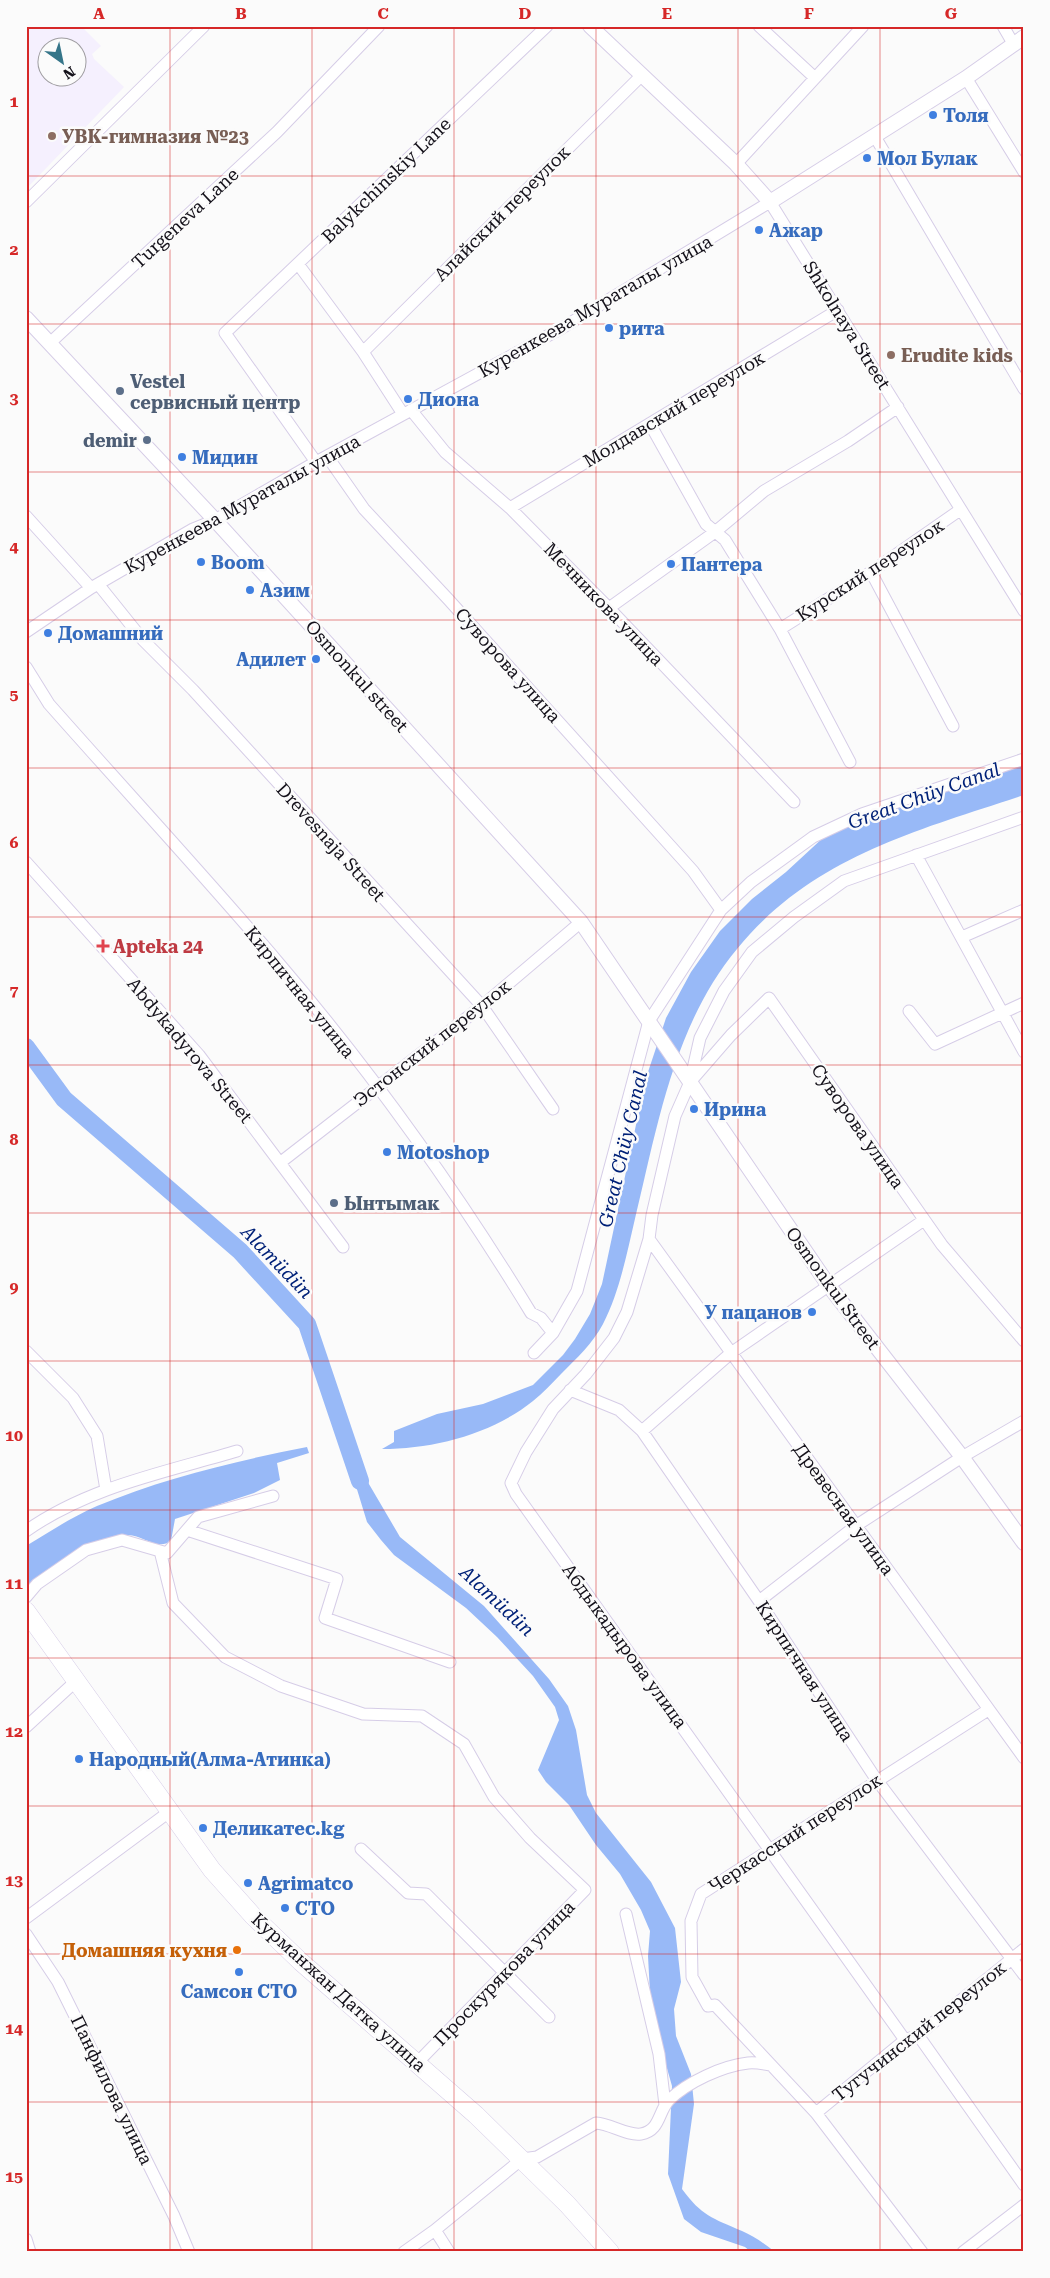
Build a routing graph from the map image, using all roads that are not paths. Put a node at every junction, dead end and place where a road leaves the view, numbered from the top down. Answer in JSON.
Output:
{"nodes":[{"id":1,"x":204,"y":26,"type":"edge"},
{"id":2,"x":379,"y":26,"type":"edge"},
{"id":3,"x":547,"y":26,"type":"edge"},
{"id":4,"x":590,"y":26,"type":"edge"},
{"id":5,"x":759,"y":26,"type":"edge"},
{"id":6,"x":863,"y":26,"type":"edge"},
{"id":7,"x":1003,"y":26,"type":"edge"},
{"id":8,"x":1019,"y":41,"type":"edge"},
{"id":9,"x":642,"y":75,"type":"junction"},
{"id":10,"x":814,"y":77,"type":"junction"},
{"id":11,"x":966,"y":78,"type":"junction"},
{"id":12,"x":874,"y":135,"type":"junction"},
{"id":13,"x":736,"y":164,"type":"junction"},
{"id":14,"x":1024,"y":172,"type":"edge"},
{"id":15,"x":26,"y":202,"type":"edge"},
{"id":16,"x":770,"y":202,"type":"junction"},
{"id":17,"x":298,"y":264,"type":"junction"},
{"id":18,"x":838,"y":310,"type":"junction"},
{"id":19,"x":26,"y":318,"type":"edge"},
{"id":20,"x":50,"y":342,"type":"junction"},
{"id":21,"x":363,"y":352,"type":"junction"},
{"id":22,"x":1024,"y":389,"type":"edge"},
{"id":23,"x":898,"y":407,"type":"junction"},
{"id":24,"x":407,"y":412,"type":"junction"},
{"id":25,"x":650,"y":424,"type":"junction"},
{"id":26,"x":327,"y":456,"type":"junction"},
{"id":27,"x":316,"y":462,"type":"junction"},
{"id":28,"x":510,"y":508,"type":"junction"},
{"id":29,"x":960,"y":510,"type":"junction"},
{"id":30,"x":26,"y":516,"type":"edge"},
{"id":31,"x":215,"y":520,"type":"junction"},
{"id":32,"x":715,"y":532,"type":"junction"},
{"id":33,"x":871,"y":572,"type":"junction"},
{"id":34,"x":94,"y":586,"type":"junction"},
{"id":35,"x":609,"y":608,"type":"junction"},
{"id":36,"x":1024,"y":611,"type":"edge"},
{"id":37,"x":780,"y":629,"type":"junction"},
{"id":38,"x":26,"y":632,"type":"edge"},
{"id":39,"x":26,"y":667,"type":"edge"},
{"id":40,"x":953,"y":726,"type":"dead end"},
{"id":41,"x":1024,"y":759,"type":"edge"},
{"id":42,"x":850,"y":762,"type":"dead end"},
{"id":43,"x":794,"y":802,"type":"dead end"},
{"id":44,"x":1024,"y":817,"type":"edge"},
{"id":45,"x":916,"y":854,"type":"junction"},
{"id":46,"x":26,"y":862,"type":"edge"},
{"id":47,"x":722,"y":910,"type":"junction"},
{"id":48,"x":1024,"y":910,"type":"edge"},
{"id":49,"x":581,"y":922,"type":"junction"},
{"id":50,"x":962,"y":936,"type":"junction"},
{"id":51,"x":1024,"y":1003,"type":"edge"},
{"id":52,"x":482,"y":1006,"type":"junction"},
{"id":53,"x":908,"y":1011,"type":"dead end"},
{"id":54,"x":1003,"y":1014,"type":"junction"},
{"id":55,"x":650,"y":1024,"type":"junction"},
{"id":56,"x":1024,"y":1052,"type":"edge"},
{"id":57,"x":687,"y":1078,"type":"junction"},
{"id":58,"x":376,"y":1086,"type":"junction"},
{"id":59,"x":553,"y":1109,"type":"dead end"},
{"id":60,"x":281,"y":1162,"type":"junction"},
{"id":61,"x":924,"y":1220,"type":"junction"},
{"id":62,"x":649,"y":1239,"type":"junction"},
{"id":63,"x":343,"y":1247,"type":"dead end"},
{"id":64,"x":829,"y":1286,"type":"junction"},
{"id":65,"x":553,"y":1333,"type":"junction"},
{"id":66,"x":1024,"y":1341,"type":"edge"},
{"id":67,"x":26,"y":1350,"type":"edge"},
{"id":68,"x":534,"y":1353,"type":"dead end"},
{"id":69,"x":731,"y":1353,"type":"junction"},
{"id":70,"x":570,"y":1390,"type":"junction"},
{"id":71,"x":1024,"y":1421,"type":"edge"},
{"id":72,"x":642,"y":1431,"type":"junction"},
{"id":73,"x":238,"y":1451,"type":"dead end"},
{"id":74,"x":962,"y":1457,"type":"junction"},
{"id":75,"x":106,"y":1490,"type":"junction"},
{"id":76,"x":273,"y":1496,"type":"dead end"},
{"id":77,"x":857,"y":1525,"type":"junction"},
{"id":78,"x":187,"y":1530,"type":"junction"},
{"id":79,"x":26,"y":1531,"type":"edge"},
{"id":80,"x":1024,"y":1543,"type":"edge"},
{"id":81,"x":160,"y":1551,"type":"junction"},
{"id":82,"x":26,"y":1598,"type":"edge"},
{"id":83,"x":759,"y":1600,"type":"junction"},
{"id":84,"x":26,"y":1611,"type":"edge"},
{"id":85,"x":450,"y":1662,"type":"dead end"},
{"id":86,"x":76,"y":1681,"type":"junction"},
{"id":87,"x":988,"y":1710,"type":"junction"},
{"id":88,"x":26,"y":1727,"type":"edge"},
{"id":89,"x":1024,"y":1758,"type":"edge"},
{"id":90,"x":876,"y":1780,"type":"junction"},
{"id":91,"x":169,"y":1812,"type":"junction"},
{"id":92,"x":769,"y":1849,"type":"junction"},
{"id":93,"x":361,"y":1850,"type":"dead end"},
{"id":94,"x":626,"y":1914,"type":"dead end"},
{"id":95,"x":26,"y":1918,"type":"edge"},
{"id":96,"x":26,"y":1934,"type":"edge"},
{"id":97,"x":1024,"y":1949,"type":"edge"},
{"id":98,"x":1011,"y":1959,"type":"junction"},
{"id":99,"x":506,"y":1973,"type":"junction"},
{"id":100,"x":1024,"y":1976,"type":"edge"},
{"id":101,"x":549,"y":2017,"type":"dead end"},
{"id":102,"x":918,"y":2035,"type":"junction"},
{"id":103,"x":905,"y":2040,"type":"junction"},
{"id":104,"x":417,"y":2063,"type":"junction"},
{"id":105,"x":771,"y":2065,"type":"junction"},
{"id":106,"x":667,"y":2102,"type":"junction"},
{"id":107,"x":816,"y":2113,"type":"junction"},
{"id":108,"x":522,"y":2159,"type":"junction"},
{"id":109,"x":1024,"y":2185,"type":"edge"},
{"id":110,"x":1024,"y":2205,"type":"edge"},
{"id":111,"x":435,"y":2230,"type":"junction"},
{"id":112,"x":26,"y":2239,"type":"edge"},
{"id":113,"x":30,"y":2252,"type":"edge"},
{"id":114,"x":189,"y":2252,"type":"edge"},
{"id":115,"x":404,"y":2252,"type":"edge"},
{"id":116,"x":449,"y":2252,"type":"edge"},
{"id":117,"x":610,"y":2252,"type":"edge"},
{"id":118,"x":922,"y":2252,"type":"edge"},
{"id":119,"x":963,"y":2252,"type":"edge"}],
"edges":[{"from":1,"to":15,"type":"street"},
{"from":2,"to":20,"type":"street","name":"Turgeneva Lane"},
{"from":3,"to":17,"type":"street","name":"Balykchinskiy Lane"},
{"from":4,"to":9,"type":"street","name":"Shkolnaya Street"},
{"from":5,"to":10,"type":"street"},
{"from":6,"to":10,"type":"street"},
{"from":7,"to":8,"type":"street"},
{"from":8,"to":11,"type":"street","name":"Куренкеева Мураталы улица"},
{"from":9,"to":13,"type":"street","name":"Shkolnaya Street"},
{"from":9,"to":21,"type":"street","name":"Алайский переулок"},
{"from":10,"to":13,"type":"street"},
{"from":11,"to":12,"type":"street","name":"Куренкеева Мураталы улица"},
{"from":11,"to":14,"type":"street"},
{"from":12,"to":16,"type":"street","name":"Куренкеева Мураталы улица"},
{"from":12,"to":22,"type":"street"},
{"from":13,"to":16,"type":"street","name":"Shkolnaya Street"},
{"from":16,"to":18,"type":"street","name":"Shkolnaya Street"},
{"from":16,"to":24,"type":"street","name":"Куренкеева Мураталы улица"},
{"from":17,"to":21,"type":"street","name":"Мечникова улица"},
{"from":17,"to":27,"type":"street","name":"Balykchinskiy Lane"},
{"from":18,"to":23,"type":"street","name":"Shkolnaya Street"},
{"from":18,"to":25,"type":"street","name":"Молдавский переулок"},
{"from":19,"to":20,"type":"street","name":"Osmonkul street"},
{"from":20,"to":31,"type":"street","name":"Osmonkul street"},
{"from":21,"to":24,"type":"street","name":"Мечникова улица"},
{"from":23,"to":29,"type":"street","name":"Shkolnaya Street"},
{"from":23,"to":32,"type":"street"},
{"from":24,"to":26,"type":"street","name":"Куренкеева Мураталы улица"},
{"from":24,"to":28,"type":"street","name":"Мечникова улица"},
{"from":25,"to":28,"type":"street","name":"Молдавский переулок"},
{"from":25,"to":32,"type":"street","name":"Курский переулок"},
{"from":26,"to":27,"type":"street","name":"Куренкеева Мураталы улица"},
{"from":26,"to":47,"type":"street","name":"Суворова улица"},
{"from":27,"to":31,"type":"street","name":"Куренкеева Мураталы улица"},
{"from":28,"to":35,"type":"street","name":"Мечникова улица"},
{"from":29,"to":33,"type":"street","name":"Курский переулок"},
{"from":29,"to":36,"type":"street","name":"Shkolnaya Street"},
{"from":30,"to":34,"type":"street","name":"Drevesnaja Street"},
{"from":31,"to":34,"type":"street","name":"Куренкеева Мураталы улица"},
{"from":31,"to":49,"type":"street","name":"Osmonkul street"},
{"from":32,"to":35,"type":"street"},
{"from":32,"to":37,"type":"street","name":"Курский переулок"},
{"from":33,"to":37,"type":"street","name":"Курский переулок"},
{"from":33,"to":40,"type":"street"},
{"from":34,"to":38,"type":"street","name":"Куренкеева Мураталы улица"},
{"from":34,"to":52,"type":"street","name":"Drevesnaja Street"},
{"from":35,"to":43,"type":"street","name":"Мечникова улица"},
{"from":37,"to":42,"type":"street","name":"Курский переулок"},
{"from":39,"to":58,"type":"street","name":"Кирпичная улица"},
{"from":41,"to":47,"type":"street"},
{"from":44,"to":45,"type":"street"},
{"from":45,"to":50,"type":"street"},
{"from":45,"to":57,"type":"street"},
{"from":46,"to":60,"type":"street","name":"Abdykadyrova Street"},
{"from":47,"to":55,"type":"street"},
{"from":48,"to":50,"type":"street"},
{"from":49,"to":52,"type":"street","name":"Эстонский переулок"},
{"from":49,"to":55,"type":"street","name":"Osmonkul street"},
{"from":50,"to":54,"type":"street"},
{"from":51,"to":54,"type":"street"},
{"from":52,"to":58,"type":"street","name":"Эстонский переулок"},
{"from":52,"to":59,"type":"street","name":"Drevesnaja Street"},
{"from":53,"to":54,"type":"street"},
{"from":54,"to":56,"type":"street"},
{"from":55,"to":57,"type":"street","name":"Osmonkul Street"},
{"from":55,"to":65,"type":"street"},
{"from":57,"to":61,"type":"street","name":"Суворова улица"},
{"from":57,"to":62,"type":"street","name":"Абдыкадырова улица"},
{"from":57,"to":64,"type":"street","name":"Osmonkul Street"},
{"from":58,"to":60,"type":"street","name":"Эстонский переулок"},
{"from":58,"to":65,"type":"street","name":"Кирпичная улица"},
{"from":60,"to":63,"type":"street","name":"Abdykadyrova Street"},
{"from":61,"to":64,"type":"street"},
{"from":61,"to":66,"type":"street","name":"Суворова улица"},
{"from":62,"to":69,"type":"street","name":"Древесная улица"},
{"from":62,"to":70,"type":"street","name":"Абдыкадырова улица"},
{"from":64,"to":69,"type":"street"},
{"from":64,"to":74,"type":"street","name":"Osmonkul Street"},
{"from":65,"to":68,"type":"street"},
{"from":67,"to":75,"type":"street"},
{"from":69,"to":72,"type":"street"},
{"from":69,"to":77,"type":"street","name":"Древесная улица"},
{"from":70,"to":72,"type":"street","name":"Кирпичная улица"},
{"from":70,"to":92,"type":"street","name":"Абдыкадырова улица"},
{"from":71,"to":74,"type":"street"},
{"from":72,"to":83,"type":"street","name":"Кирпичная улица"},
{"from":73,"to":75,"type":"street"},
{"from":74,"to":77,"type":"street"},
{"from":74,"to":80,"type":"street","name":"Osmonkul Street"},
{"from":75,"to":79,"type":"street"},
{"from":76,"to":78,"type":"street"},
{"from":77,"to":83,"type":"street"},
{"from":77,"to":87,"type":"street","name":"Древесная улица"},
{"from":78,"to":81,"type":"street"},
{"from":78,"to":85,"type":"street"},
{"from":81,"to":82,"type":"street"},
{"from":81,"to":99,"type":"street","name":"Проскурякова улица"},
{"from":83,"to":90,"type":"street","name":"Кирпичная улица"},
{"from":84,"to":86,"type":"main road","name":"Курманжан Датка улица"},
{"from":86,"to":88,"type":"street"},
{"from":86,"to":91,"type":"main road","name":"Курманжан Датка улица"},
{"from":87,"to":89,"type":"street","name":"Древесная улица"},
{"from":87,"to":90,"type":"street","name":"Черкасский переулок"},
{"from":90,"to":92,"type":"street","name":"Черкасский переулок"},
{"from":90,"to":98,"type":"street","name":"Кирпичная улица"},
{"from":91,"to":95,"type":"street"},
{"from":91,"to":104,"type":"main road","name":"Курманжан Датка улица"},
{"from":92,"to":103,"type":"street","name":"Абдыкадырова улица"},
{"from":92,"to":105,"type":"street","name":"Черкасский переулок"},
{"from":93,"to":99,"type":"street"},
{"from":94,"to":106,"type":"street"},
{"from":96,"to":114,"type":"street","name":"Панфилова улица"},
{"from":97,"to":98,"type":"street","name":"Тугучинский переулок"},
{"from":98,"to":100,"type":"street","name":"Кирпичная улица"},
{"from":98,"to":102,"type":"street","name":"Тугучинский переулок"},
{"from":99,"to":101,"type":"street"},
{"from":99,"to":104,"type":"street","name":"Проскурякова улица"},
{"from":102,"to":103,"type":"street","name":"Тугучинский переулок"},
{"from":102,"to":109,"type":"street"},
{"from":103,"to":107,"type":"street","name":"Тугучинский переулок"},
{"from":104,"to":108,"type":"main road","name":"Курманжан Датка улица"},
{"from":105,"to":106,"type":"street"},
{"from":105,"to":107,"type":"street"},
{"from":106,"to":108,"type":"street"},
{"from":107,"to":118,"type":"street"},
{"from":108,"to":111,"type":"street"},
{"from":108,"to":117,"type":"main road","name":"Курманжан Датка улица"},
{"from":110,"to":119,"type":"street"},
{"from":111,"to":115,"type":"street"},
{"from":111,"to":116,"type":"street"},
{"from":112,"to":113,"type":"street"}]}
